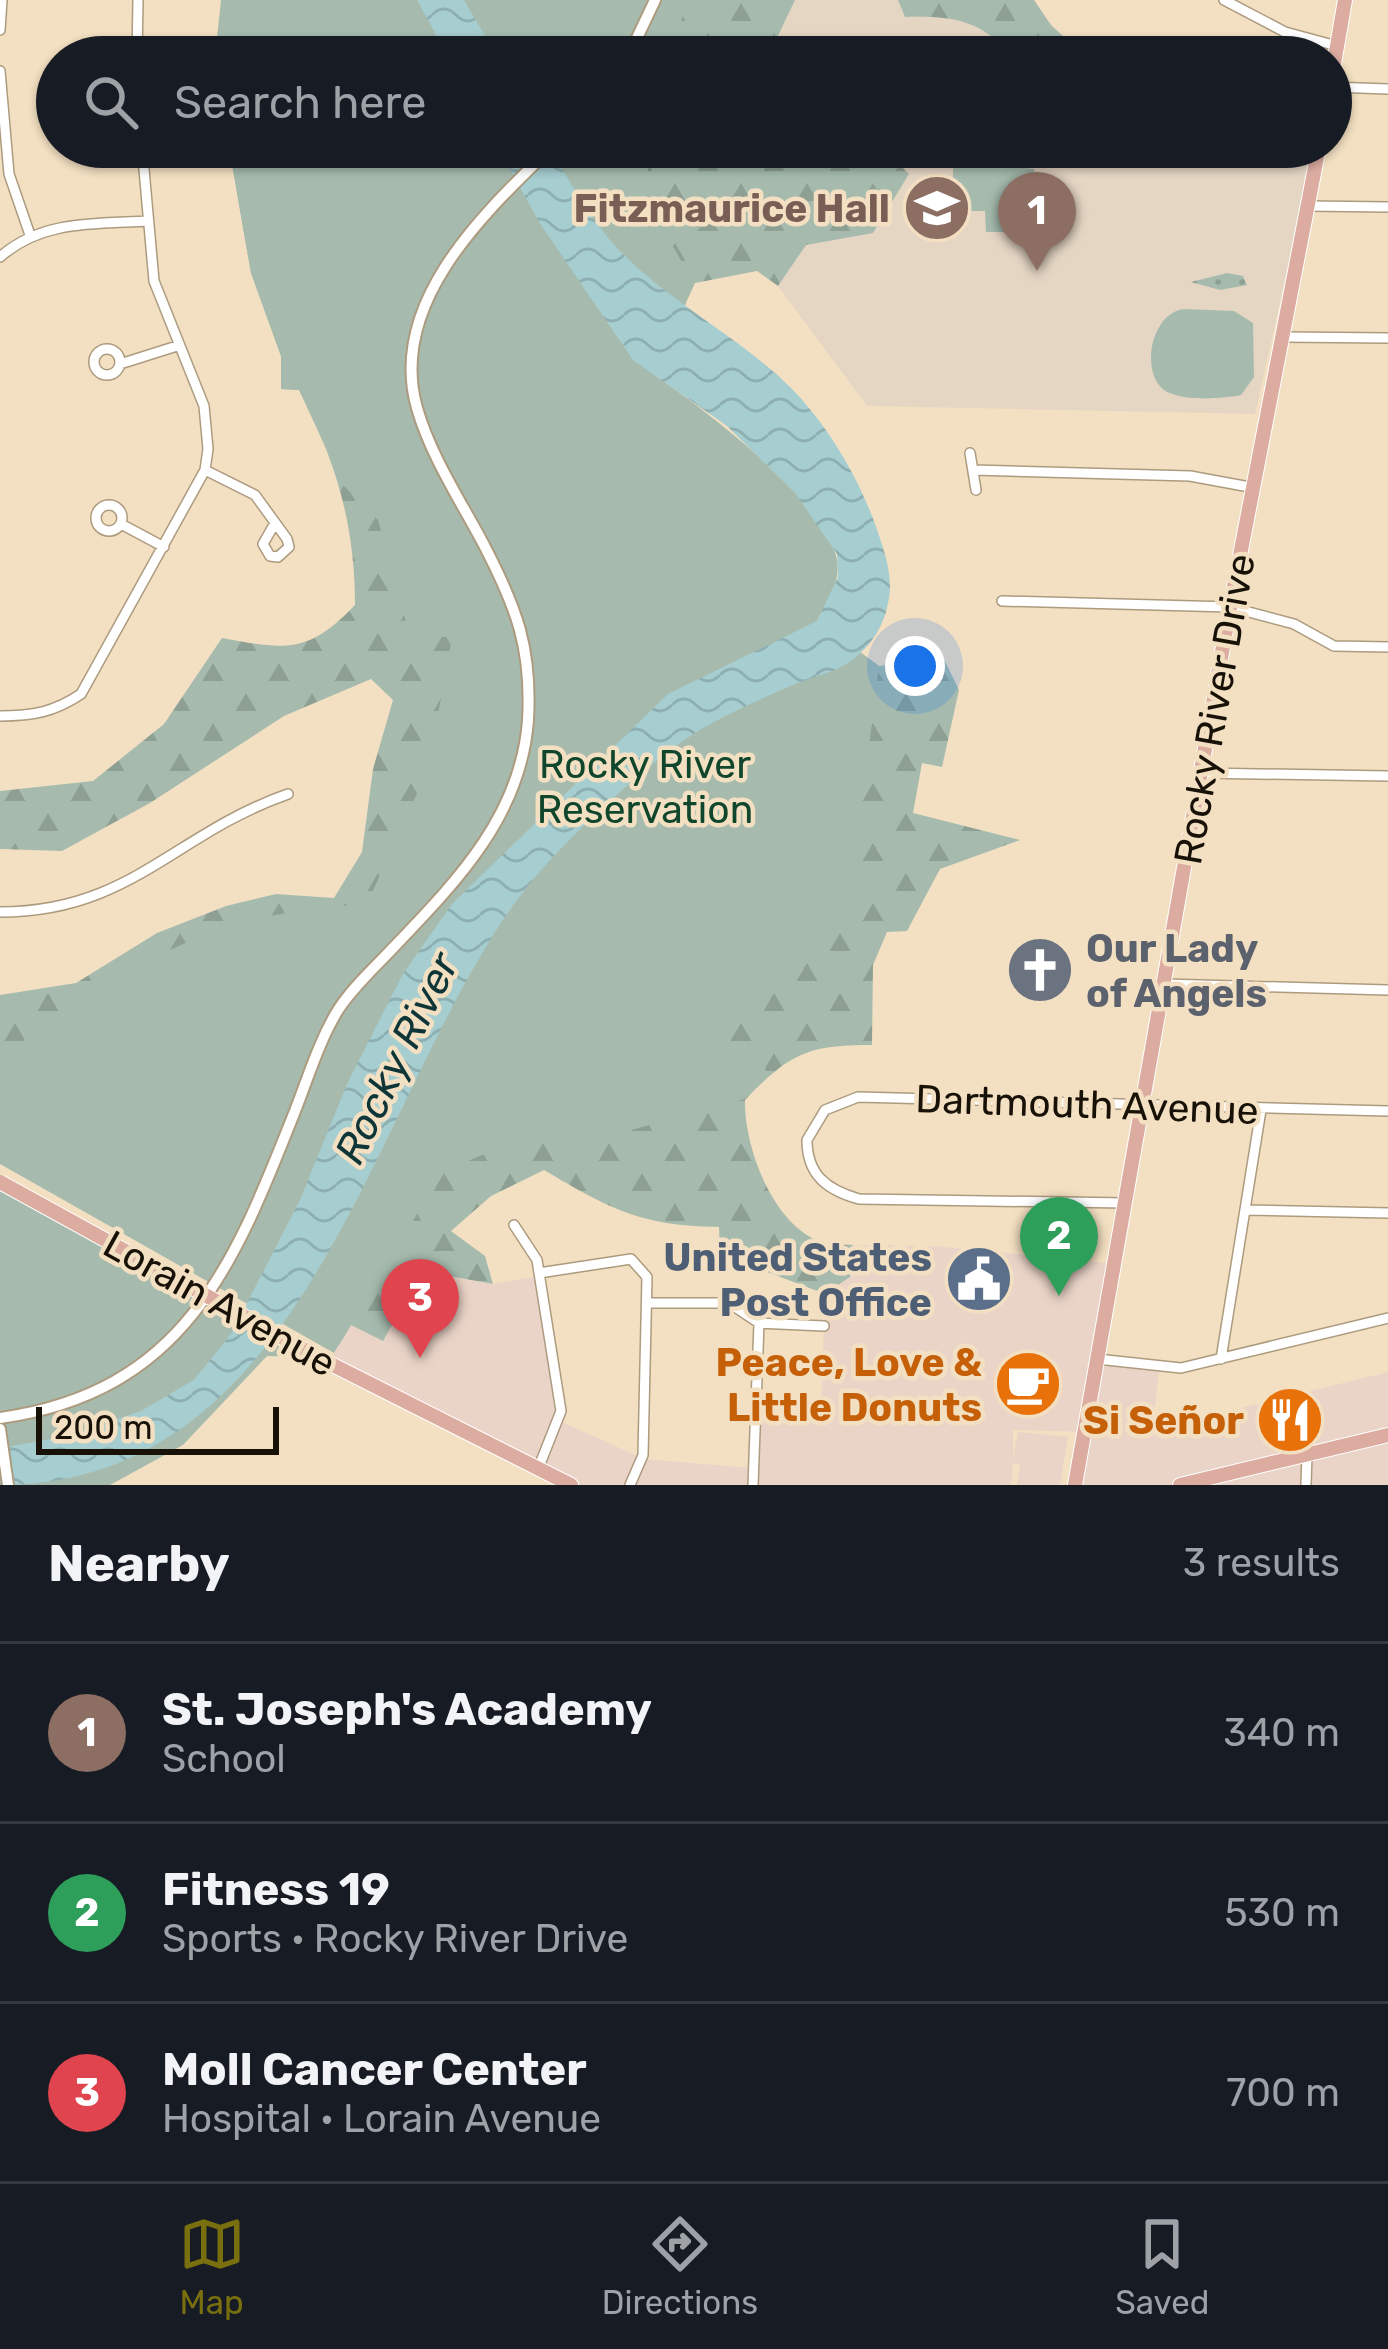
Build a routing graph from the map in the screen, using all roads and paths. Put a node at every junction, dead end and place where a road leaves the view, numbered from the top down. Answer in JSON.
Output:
{"nodes":[{"id":1,"x":2,"y":0,"type":"edge"},
{"id":2,"x":138,"y":0,"type":"edge"},
{"id":3,"x":655,"y":0,"type":"edge"},
{"id":4,"x":1224,"y":0,"type":"edge"},
{"id":5,"x":1345,"y":0,"type":"edge"},
{"id":6,"x":0,"y":30,"type":"edge"},
{"id":7,"x":137,"y":36,"type":"edge"},
{"id":8,"x":638,"y":36,"type":"edge"},
{"id":9,"x":1300,"y":36,"type":"edge"},
{"id":10,"x":1339,"y":36,"type":"edge"},
{"id":11,"x":0,"y":71,"type":"edge"},
{"id":12,"x":1352,"y":86,"type":"edge"},
{"id":13,"x":1388,"y":89,"type":"edge"},
{"id":14,"x":144,"y":168,"type":"edge"},
{"id":15,"x":530,"y":168,"type":"edge"},
{"id":16,"x":1314,"y":168,"type":"edge"},
{"id":17,"x":1307,"y":206,"type":"junction"},
{"id":18,"x":1388,"y":207,"type":"edge"},
{"id":19,"x":148,"y":221,"type":"junction"},
{"id":20,"x":30,"y":235,"type":"junction"},
{"id":21,"x":0,"y":257,"type":"edge"},
{"id":22,"x":1283,"y":337,"type":"junction"},
{"id":23,"x":1388,"y":338,"type":"edge"},
{"id":24,"x":177,"y":346,"type":"junction"},
{"id":25,"x":120,"y":364,"type":"dead end"},
{"id":26,"x":970,"y":453,"type":"dead end"},
{"id":27,"x":205,"y":470,"type":"junction"},
{"id":28,"x":973,"y":470,"type":"junction"},
{"id":29,"x":1255,"y":488,"type":"junction"},
{"id":30,"x":976,"y":490,"type":"dead end"},
{"id":31,"x":121,"y":524,"type":"dead end"},
{"id":32,"x":275,"y":524,"type":"dead end"},
{"id":33,"x":164,"y":547,"type":"junction"},
{"id":34,"x":1002,"y":601,"type":"dead end"},
{"id":35,"x":1230,"y":608,"type":"junction"},
{"id":36,"x":1388,"y":647,"type":"edge"},
{"id":37,"x":0,"y":716,"type":"edge"},
{"id":38,"x":1202,"y":773,"type":"junction"},
{"id":39,"x":1388,"y":776,"type":"edge"},
{"id":40,"x":288,"y":794,"type":"dead end"},
{"id":41,"x":0,"y":912,"type":"edge"},
{"id":42,"x":1164,"y":984,"type":"junction"},
{"id":43,"x":1388,"y":990,"type":"edge"},
{"id":44,"x":1142,"y":1105,"type":"junction"},
{"id":45,"x":1262,"y":1110,"type":"junction"},
{"id":46,"x":1388,"y":1111,"type":"edge"},
{"id":47,"x":0,"y":1182,"type":"edge"},
{"id":48,"x":1126,"y":1203,"type":"junction"},
{"id":49,"x":1247,"y":1210,"type":"junction"},
{"id":50,"x":1388,"y":1213,"type":"edge"},
{"id":51,"x":514,"y":1226,"type":"dead end"},
{"id":52,"x":539,"y":1273,"type":"junction"},
{"id":53,"x":647,"y":1303,"type":"junction"},
{"id":54,"x":1388,"y":1318,"type":"edge"},
{"id":55,"x":759,"y":1323,"type":"junction"},
{"id":56,"x":824,"y":1326,"type":"dead end"},
{"id":57,"x":1097,"y":1359,"type":"junction"},
{"id":58,"x":1221,"y":1359,"type":"junction"},
{"id":59,"x":0,"y":1418,"type":"edge"},
{"id":60,"x":0,"y":1432,"type":"edge"},
{"id":61,"x":1388,"y":1435,"type":"edge"},
{"id":62,"x":1307,"y":1454,"type":"junction"},
{"id":63,"x":538,"y":1469,"type":"junction"},
{"id":64,"x":8,"y":1485,"type":"edge"},
{"id":65,"x":571,"y":1485,"type":"edge"},
{"id":66,"x":630,"y":1485,"type":"edge"},
{"id":67,"x":753,"y":1485,"type":"edge"},
{"id":68,"x":1075,"y":1485,"type":"edge"},
{"id":69,"x":1180,"y":1485,"type":"edge"},
{"id":70,"x":1306,"y":1485,"type":"edge"}],
"edges":[{"from":1,"to":6,"type":"street"},
{"from":2,"to":7,"type":"street"},
{"from":3,"to":8,"type":"street"},
{"from":4,"to":9,"type":"street"},
{"from":5,"to":10,"type":"main road"},
{"from":11,"to":20,"type":"street"},
{"from":12,"to":13,"type":"street"},
{"from":14,"to":19,"type":"street"},
{"from":15,"to":59,"type":"street"},
{"from":16,"to":17,"type":"main road","name":"Rocky River Drive"},
{"from":17,"to":18,"type":"street"},
{"from":17,"to":22,"type":"main road","name":"Rocky River Drive"},
{"from":19,"to":20,"type":"street"},
{"from":19,"to":24,"type":"street"},
{"from":20,"to":21,"type":"street"},
{"from":22,"to":23,"type":"street"},
{"from":22,"to":29,"type":"main road","name":"Rocky River Drive"},
{"from":24,"to":25,"type":"street"},
{"from":24,"to":27,"type":"street"},
{"from":26,"to":28,"type":"street"},
{"from":27,"to":32,"type":"street"},
{"from":27,"to":33,"type":"street"},
{"from":28,"to":29,"type":"street"},
{"from":28,"to":30,"type":"street"},
{"from":29,"to":35,"type":"main road","name":"Rocky River Drive"},
{"from":31,"to":33,"type":"street"},
{"from":33,"to":37,"type":"street"},
{"from":34,"to":35,"type":"street"},
{"from":35,"to":36,"type":"street"},
{"from":35,"to":38,"type":"main road","name":"Rocky River Drive"},
{"from":38,"to":39,"type":"street"},
{"from":38,"to":42,"type":"main road","name":"Rocky River Drive"},
{"from":40,"to":41,"type":"street"},
{"from":42,"to":43,"type":"street"},
{"from":42,"to":44,"type":"main road","name":"Rocky River Drive"},
{"from":44,"to":45,"type":"street","name":"Dartmouth Avenue"},
{"from":44,"to":48,"type":"main road","name":"Rocky River Drive"},
{"from":44,"to":48,"type":"street","name":"Dartmouth Avenue"},
{"from":45,"to":46,"type":"street","name":"Dartmouth Avenue"},
{"from":45,"to":49,"type":"street"},
{"from":47,"to":63,"type":"main road","name":"Lorain Avenue","bridge":true},
{"from":48,"to":57,"type":"main road","name":"Rocky River Drive"},
{"from":49,"to":50,"type":"street"},
{"from":49,"to":58,"type":"street"},
{"from":51,"to":52,"type":"street"},
{"from":52,"to":53,"type":"street"},
{"from":52,"to":63,"type":"street"},
{"from":53,"to":55,"type":"street"},
{"from":53,"to":66,"type":"street"},
{"from":54,"to":58,"type":"street"},
{"from":55,"to":56,"type":"street"},
{"from":55,"to":67,"type":"street"},
{"from":57,"to":58,"type":"street"},
{"from":57,"to":68,"type":"main road","name":"Rocky River Drive"},
{"from":60,"to":64,"type":"street"},
{"from":61,"to":62,"type":"main road"},
{"from":62,"to":69,"type":"main road"},
{"from":62,"to":70,"type":"street"},
{"from":63,"to":65,"type":"main road","name":"Lorain Avenue"}]}
